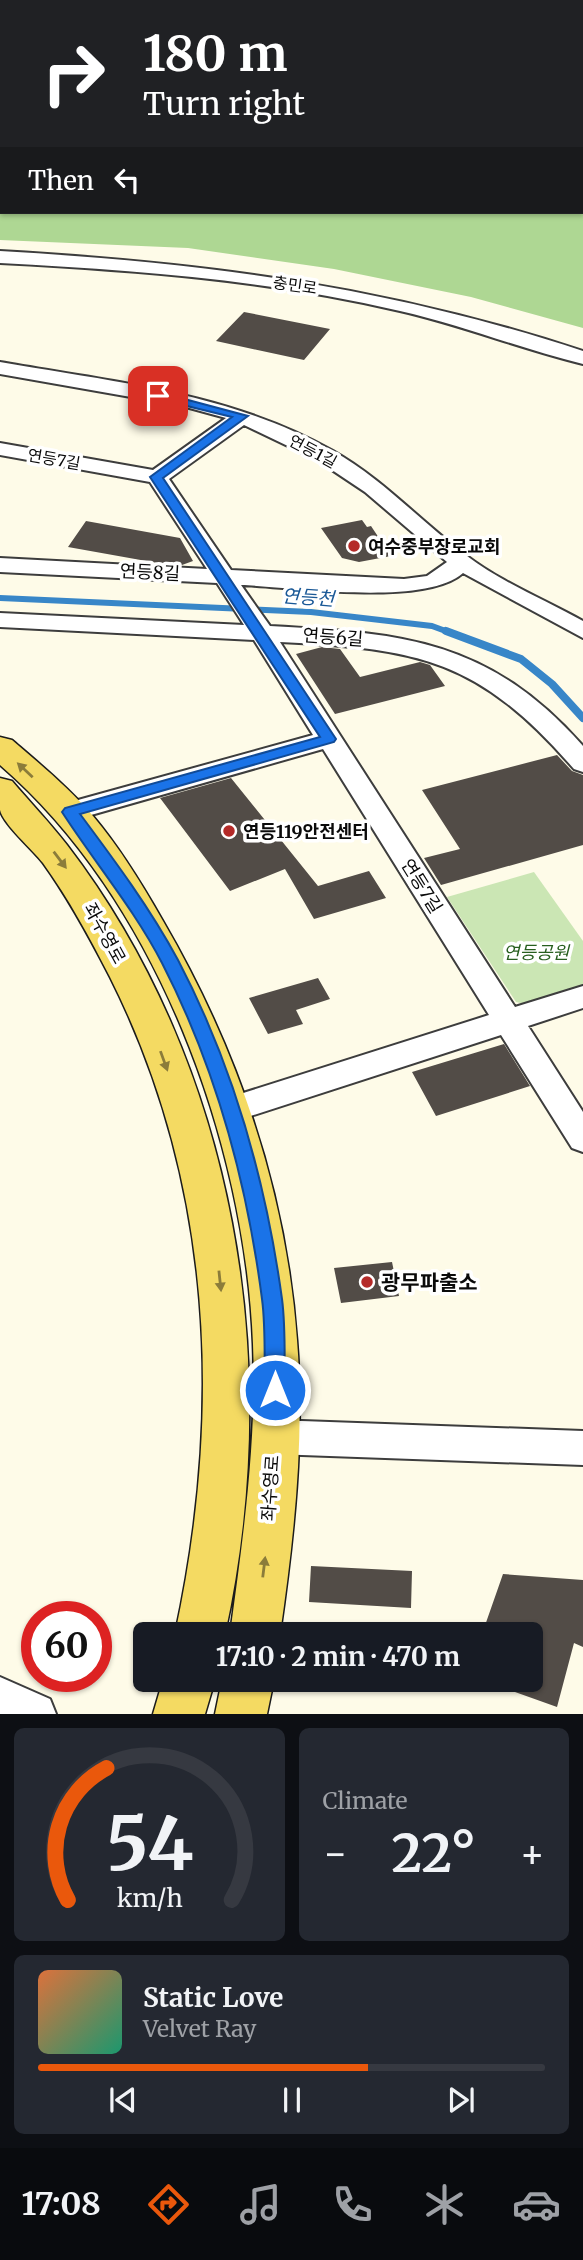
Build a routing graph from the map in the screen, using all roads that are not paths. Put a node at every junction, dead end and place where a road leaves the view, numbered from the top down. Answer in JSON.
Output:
{"nodes":[{"id":1,"x":0,"y":257,"type":"edge"},
{"id":2,"x":583,"y":358,"type":"edge"},
{"id":3,"x":0,"y":368,"type":"edge"},
{"id":4,"x":242,"y":416,"type":"junction"},
{"id":5,"x":0,"y":449,"type":"edge"},
{"id":6,"x":157,"y":477,"type":"junction"},
{"id":7,"x":460,"y":562,"type":"junction"},
{"id":8,"x":0,"y":565,"type":"edge"},
{"id":9,"x":222,"y":575,"type":"junction"},
{"id":10,"x":0,"y":620,"type":"edge"},
{"id":11,"x":583,"y":631,"type":"edge"},
{"id":12,"x":262,"y":633,"type":"junction"},
{"id":13,"x":329,"y":739,"type":"junction"},
{"id":14,"x":0,"y":748,"type":"edge"},
{"id":15,"x":583,"y":763,"type":"edge"},
{"id":16,"x":0,"y":789,"type":"edge"},
{"id":17,"x":70,"y":812,"type":"junction"},
{"id":18,"x":583,"y":997,"type":"edge"},
{"id":19,"x":507,"y":1021,"type":"junction"},
{"id":20,"x":232,"y":1109,"type":"junction"},
{"id":21,"x":583,"y":1139,"type":"edge"},
{"id":22,"x":274,"y":1437,"type":"junction"},
{"id":23,"x":583,"y":1448,"type":"edge"},
{"id":24,"x":202,"y":1622,"type":"edge"},
{"id":25,"x":256,"y":1622,"type":"edge"},
{"id":26,"x":185,"y":1692,"type":"edge"},
{"id":27,"x":246,"y":1692,"type":"edge"},
{"id":28,"x":0,"y":1698,"type":"edge"},
{"id":29,"x":35,"y":1714,"type":"edge"},
{"id":30,"x":179,"y":1714,"type":"edge"},
{"id":31,"x":241,"y":1714,"type":"edge"}],
"edges":[{"from":1,"to":2,"type":"street","name":"충민로"},
{"from":3,"to":4,"type":"street","name":"연등1길"},
{"from":4,"to":6,"type":"street"},
{"from":4,"to":7,"type":"street","name":"연등1길"},
{"from":5,"to":6,"type":"street","name":"연등7길"},
{"from":6,"to":9,"type":"street"},
{"from":7,"to":9,"type":"street","name":"연등8길"},
{"from":7,"to":11,"type":"street","name":"연등1길"},
{"from":8,"to":9,"type":"street","name":"연등8길"},
{"from":9,"to":12,"type":"street","name":"연등7길"},
{"from":10,"to":12,"type":"street","name":"연등6길"},
{"from":12,"to":13,"type":"street","name":"연등7길"},
{"from":12,"to":15,"type":"street","name":"연등6길"},
{"from":13,"to":17,"type":"street"},
{"from":13,"to":19,"type":"street","name":"연등7길"},
{"from":17,"to":14,"type":"main road","name":"좌수영로","one_way":true},
{"from":16,"to":24,"type":"main road","name":"좌수영로","one_way":true},
{"from":17,"to":20,"type":"main road","name":"좌수영로"},
{"from":18,"to":19,"type":"street"},
{"from":19,"to":20,"type":"street"},
{"from":19,"to":21,"type":"street","name":"연등7길"},
{"from":20,"to":22,"type":"main road","name":"좌수영로"},
{"from":22,"to":23,"type":"street"},
{"from":25,"to":22,"type":"main road","name":"좌수영로","one_way":true},
{"from":26,"to":30,"type":"main road"},
{"from":27,"to":31,"type":"main road"},
{"from":28,"to":29,"type":"street"}]}
